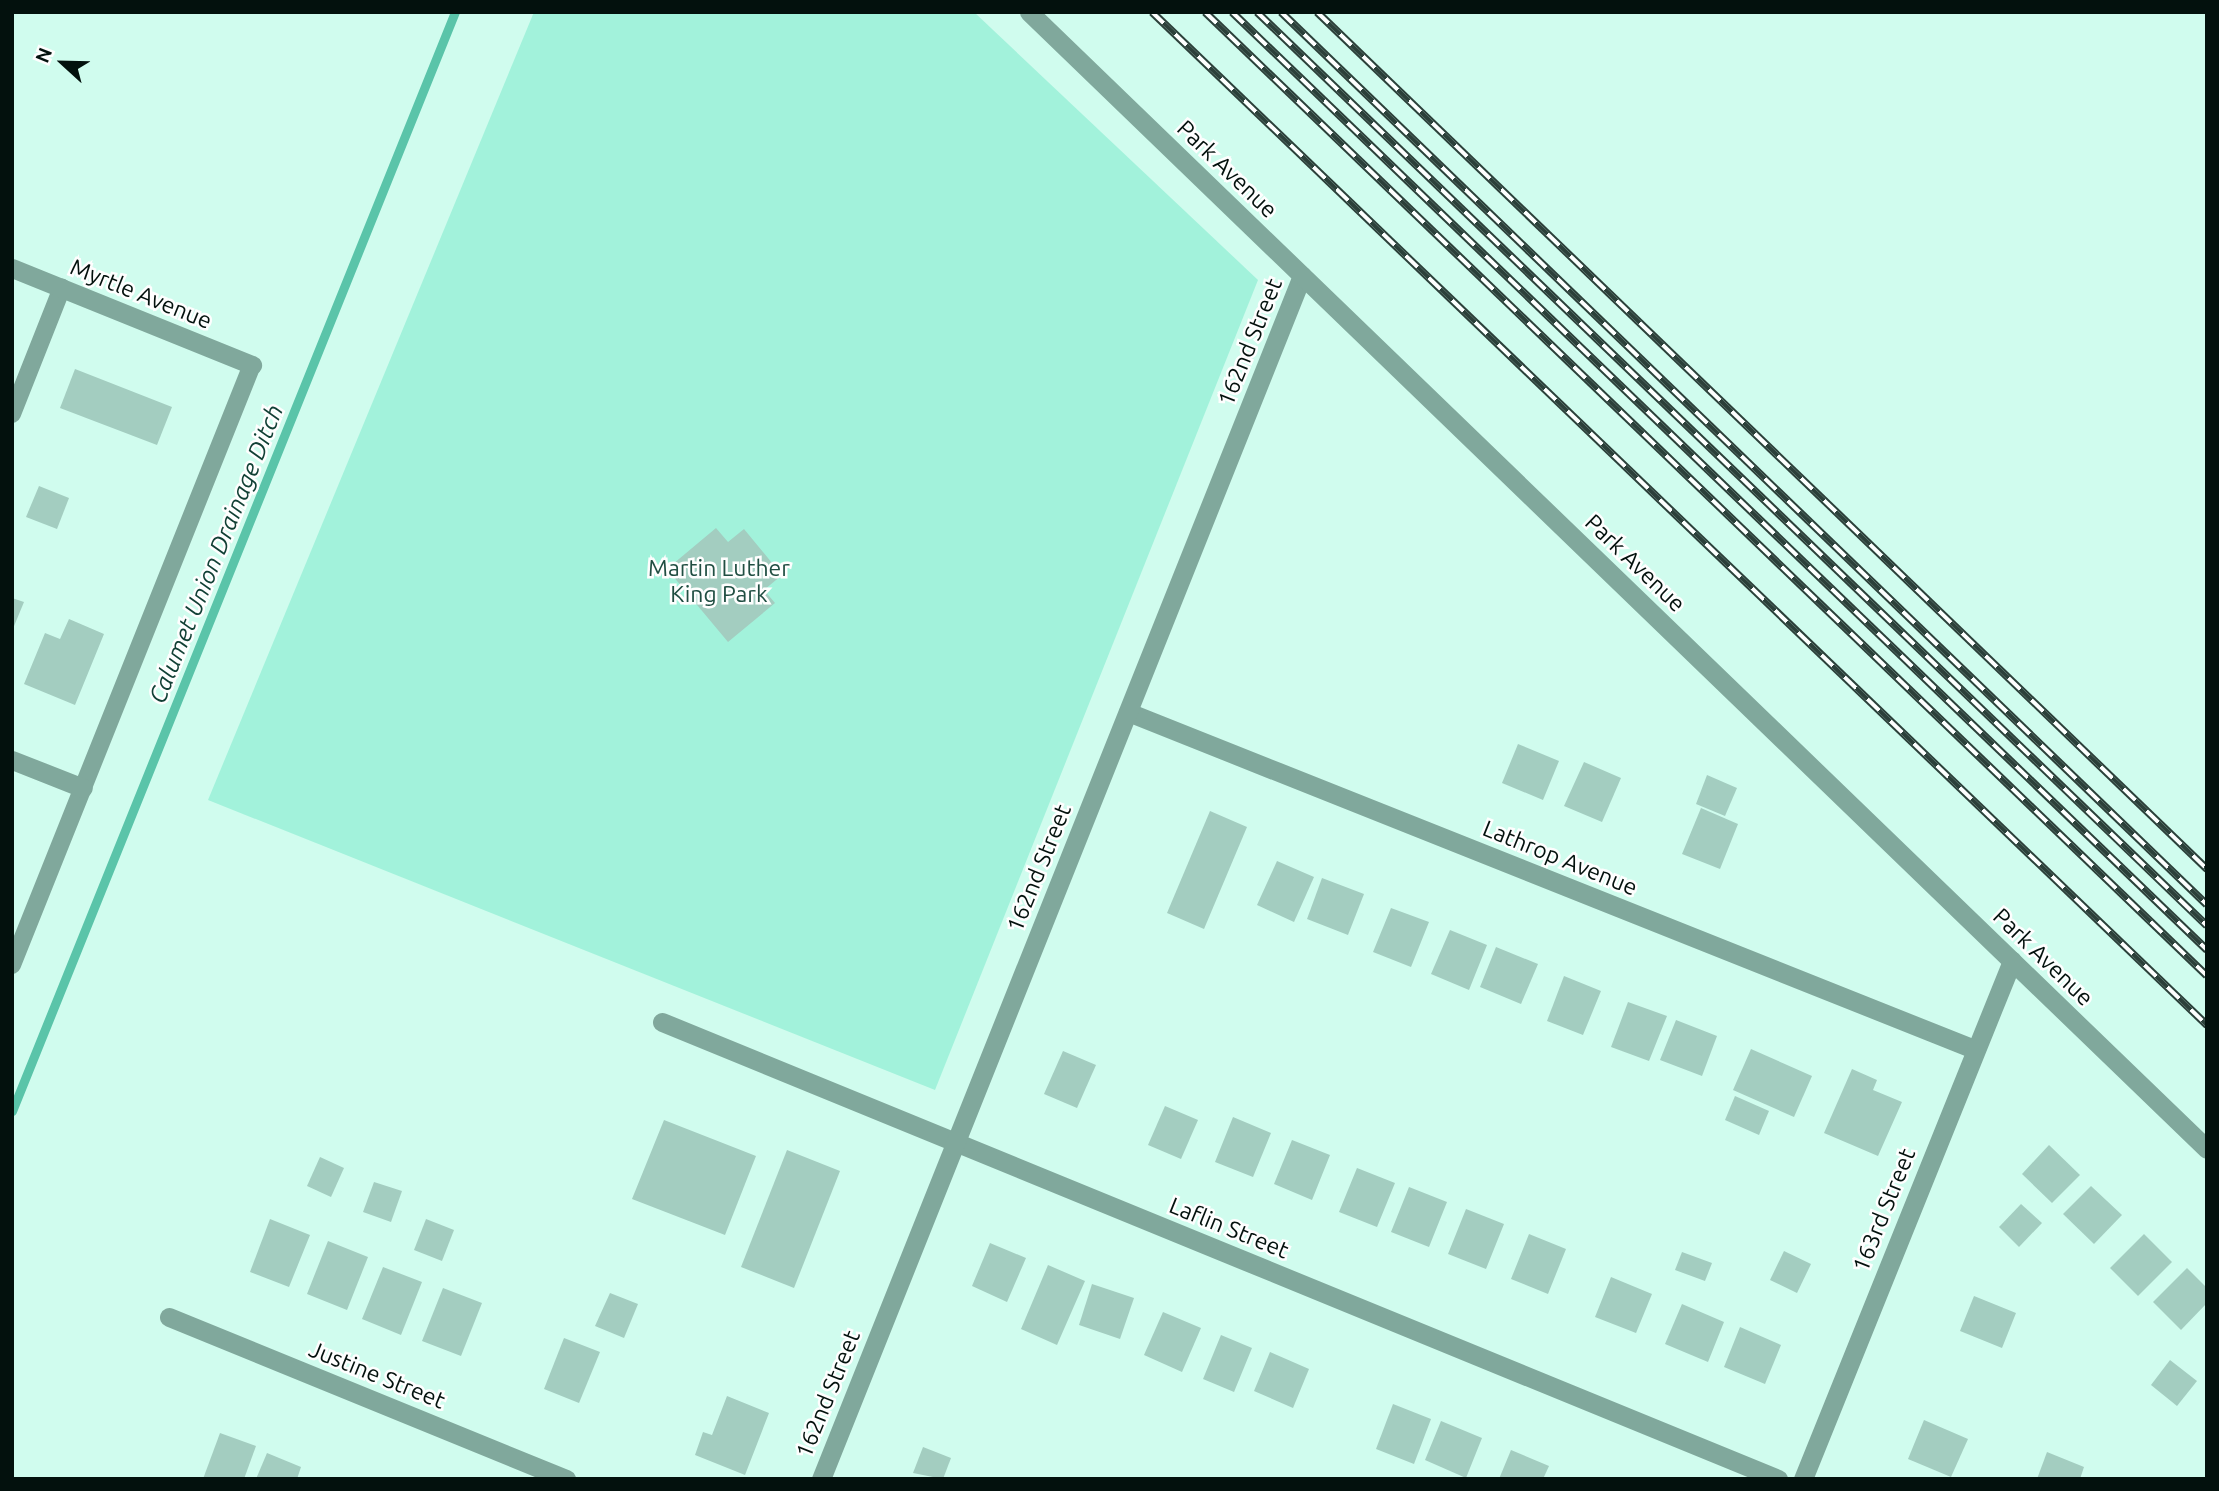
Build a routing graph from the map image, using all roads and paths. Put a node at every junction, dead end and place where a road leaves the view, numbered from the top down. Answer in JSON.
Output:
{"nodes":[{"id":1,"x":1029,"y":12,"type":"edge"},
{"id":2,"x":12,"y":268,"type":"edge"},
{"id":3,"x":1303,"y":276,"type":"junction"},
{"id":4,"x":62,"y":288,"type":"junction"},
{"id":5,"x":252,"y":365,"type":"joint"},
{"id":6,"x":12,"y":414,"type":"edge"},
{"id":7,"x":1128,"y":712,"type":"junction"},
{"id":8,"x":12,"y":760,"type":"edge"},
{"id":9,"x":83,"y":789,"type":"junction"},
{"id":10,"x":2012,"y":961,"type":"junction"},
{"id":11,"x":12,"y":965,"type":"edge"},
{"id":12,"x":662,"y":1022,"type":"dead end"},
{"id":13,"x":1974,"y":1049,"type":"junction"},
{"id":14,"x":956,"y":1142,"type":"junction"},
{"id":15,"x":2207,"y":1149,"type":"edge"},
{"id":16,"x":169,"y":1317,"type":"dead end"},
{"id":17,"x":566,"y":1479,"type":"edge"},
{"id":18,"x":821,"y":1479,"type":"edge"},
{"id":19,"x":1778,"y":1479,"type":"edge"},
{"id":20,"x":1803,"y":1479,"type":"edge"}],
"edges":[{"from":1,"to":3,"type":"street","name":"Park Avenue"},
{"from":2,"to":4,"type":"street","name":"Myrtle Avenue"},
{"from":3,"to":7,"type":"street","name":"162nd Street"},
{"from":3,"to":10,"type":"street","name":"Park Avenue"},
{"from":4,"to":5,"type":"street","name":"Myrtle Avenue"},
{"from":4,"to":6,"type":"lane"},
{"from":5,"to":9,"type":"lane"},
{"from":7,"to":13,"type":"street","name":"Lathrop Avenue"},
{"from":7,"to":14,"type":"street","name":"162nd Street"},
{"from":8,"to":9,"type":"street"},
{"from":9,"to":11,"type":"lane"},
{"from":10,"to":13,"type":"street","name":"163rd Street"},
{"from":10,"to":15,"type":"street","name":"Park Avenue"},
{"from":12,"to":14,"type":"street","name":"Laflin Street"},
{"from":13,"to":20,"type":"street","name":"163rd Street"},
{"from":14,"to":18,"type":"street","name":"162nd Street"},
{"from":14,"to":19,"type":"street","name":"Laflin Street"},
{"from":16,"to":17,"type":"street","name":"Justine Street"}]}
